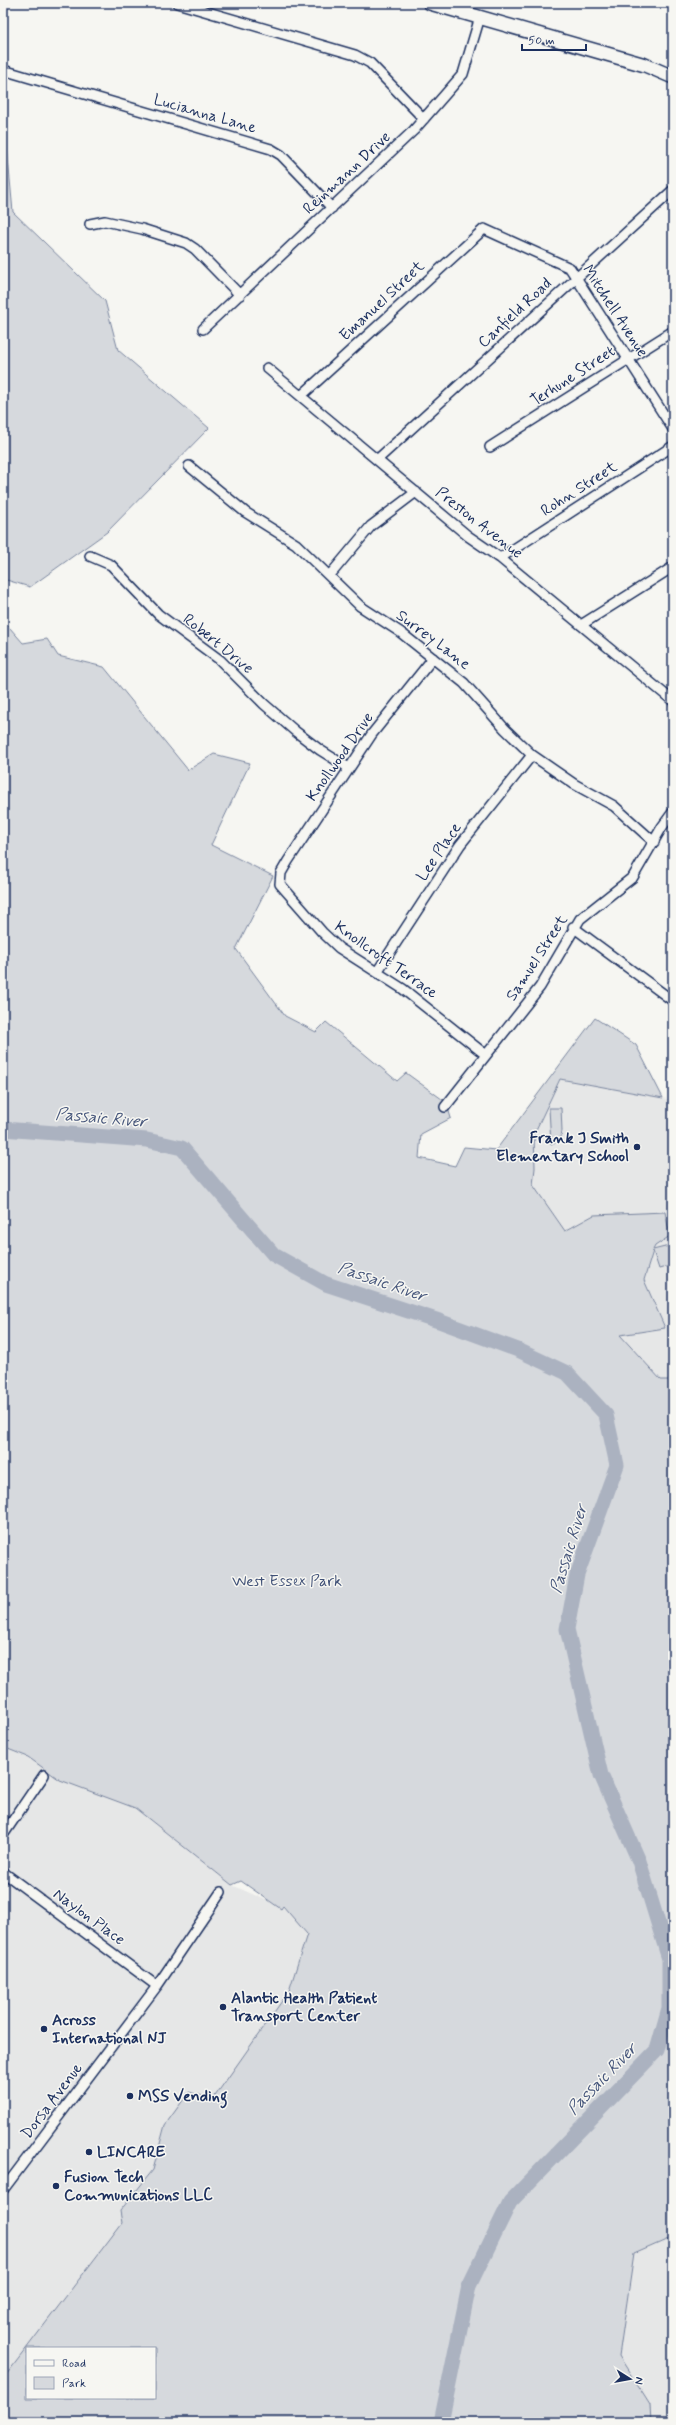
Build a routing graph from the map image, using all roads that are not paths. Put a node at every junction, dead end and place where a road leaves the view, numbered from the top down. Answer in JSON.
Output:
{"nodes":[{"id":1,"x":177,"y":3,"type":"edge"},
{"id":2,"x":430,"y":3,"type":"edge"},
{"id":3,"x":480,"y":17,"type":"junction"},
{"id":4,"x":3,"y":70,"type":"edge"},
{"id":5,"x":673,"y":77,"type":"edge"},
{"id":6,"x":424,"y":119,"type":"junction"},
{"id":7,"x":673,"y":190,"type":"edge"},
{"id":8,"x":332,"y":208,"type":"junction"},
{"id":9,"x":90,"y":224,"type":"dead end"},
{"id":10,"x":484,"y":229,"type":"joint"},
{"id":11,"x":577,"y":278,"type":"junction"},
{"id":12,"x":240,"y":295,"type":"junction"},
{"id":13,"x":203,"y":329,"type":"dead end"},
{"id":14,"x":673,"y":330,"type":"edge"},
{"id":15,"x":628,"y":359,"type":"junction"},
{"id":16,"x":267,"y":368,"type":"dead end"},
{"id":17,"x":301,"y":396,"type":"junction"},
{"id":18,"x":673,"y":430,"type":"edge"},
{"id":19,"x":673,"y":446,"type":"edge"},
{"id":20,"x":490,"y":447,"type":"dead end"},
{"id":21,"x":378,"y":459,"type":"junction"},
{"id":22,"x":188,"y":466,"type":"dead end"},
{"id":23,"x":416,"y":492,"type":"junction"},
{"id":24,"x":90,"y":556,"type":"dead end"},
{"id":25,"x":500,"y":558,"type":"junction"},
{"id":26,"x":673,"y":567,"type":"edge"},
{"id":27,"x":330,"y":575,"type":"junction"},
{"id":28,"x":581,"y":624,"type":"junction"},
{"id":29,"x":433,"y":658,"type":"junction"},
{"id":30,"x":673,"y":701,"type":"edge"},
{"id":31,"x":532,"y":755,"type":"junction"},
{"id":32,"x":349,"y":768,"type":"junction"},
{"id":33,"x":673,"y":812,"type":"edge"},
{"id":34,"x":654,"y":842,"type":"junction"},
{"id":35,"x":280,"y":879,"type":"joint"},
{"id":36,"x":573,"y":927,"type":"junction"},
{"id":37,"x":377,"y":972,"type":"junction"},
{"id":38,"x":673,"y":1001,"type":"edge"},
{"id":39,"x":486,"y":1055,"type":"junction"},
{"id":40,"x":445,"y":1107,"type":"dead end"},
{"id":41,"x":44,"y":1775,"type":"dead end"},
{"id":42,"x":3,"y":1835,"type":"edge"},
{"id":43,"x":3,"y":1872,"type":"edge"},
{"id":44,"x":221,"y":1892,"type":"dead end"},
{"id":45,"x":157,"y":1986,"type":"junction"},
{"id":46,"x":3,"y":2190,"type":"edge"}],
"edges":[{"from":1,"to":6,"type":"street"},
{"from":2,"to":3,"type":"street"},
{"from":3,"to":5,"type":"street"},
{"from":3,"to":6,"type":"street","name":"Reinmann Drive"},
{"from":4,"to":8,"type":"street","name":"Lucianna Lane"},
{"from":6,"to":8,"type":"street","name":"Reinmann Drive"},
{"from":7,"to":11,"type":"street","name":"Canfield Road"},
{"from":8,"to":12,"type":"street","name":"Reinmann Drive"},
{"from":9,"to":12,"type":"street"},
{"from":10,"to":11,"type":"street","name":"Mitchell Avenue"},
{"from":10,"to":17,"type":"street","name":"Emanuel Street"},
{"from":11,"to":15,"type":"street","name":"Mitchell Avenue"},
{"from":11,"to":21,"type":"street","name":"Canfield Road"},
{"from":12,"to":13,"type":"street","name":"Reinmann Drive"},
{"from":14,"to":15,"type":"street","name":"Terhune Street"},
{"from":15,"to":18,"type":"street","name":"Mitchell Avenue"},
{"from":15,"to":20,"type":"street","name":"Terhune Street"},
{"from":16,"to":17,"type":"street","name":"Preston Avenue"},
{"from":17,"to":21,"type":"street","name":"Preston Avenue"},
{"from":19,"to":25,"type":"street","name":"Rohn Street"},
{"from":21,"to":23,"type":"street","name":"Preston Avenue"},
{"from":22,"to":27,"type":"street","name":"Surrey Lane"},
{"from":23,"to":25,"type":"street","name":"Preston Avenue"},
{"from":23,"to":27,"type":"street"},
{"from":24,"to":32,"type":"street","name":"Robert Drive"},
{"from":25,"to":28,"type":"street","name":"Preston Avenue"},
{"from":26,"to":28,"type":"street"},
{"from":27,"to":29,"type":"street","name":"Surrey Lane"},
{"from":28,"to":30,"type":"street","name":"Preston Avenue"},
{"from":29,"to":31,"type":"street","name":"Surrey Lane"},
{"from":29,"to":32,"type":"street","name":"Knollwood Drive"},
{"from":31,"to":34,"type":"street","name":"Surrey Lane"},
{"from":31,"to":37,"type":"street","name":"Lee Place"},
{"from":32,"to":35,"type":"street","name":"Knollwood Drive"},
{"from":33,"to":34,"type":"street","name":"Samuel Street"},
{"from":34,"to":36,"type":"street","name":"Samuel Street"},
{"from":35,"to":37,"type":"street","name":"Knollcroft Terrace"},
{"from":36,"to":38,"type":"street"},
{"from":36,"to":39,"type":"street","name":"Samuel Street"},
{"from":37,"to":39,"type":"street","name":"Knollcroft Terrace"},
{"from":39,"to":40,"type":"street","name":"Samuel Street"},
{"from":41,"to":42,"type":"street"},
{"from":43,"to":45,"type":"street","name":"Naylon Place"},
{"from":44,"to":45,"type":"street","name":"Dorsa Avenue"},
{"from":45,"to":46,"type":"street","name":"Dorsa Avenue"}]}
